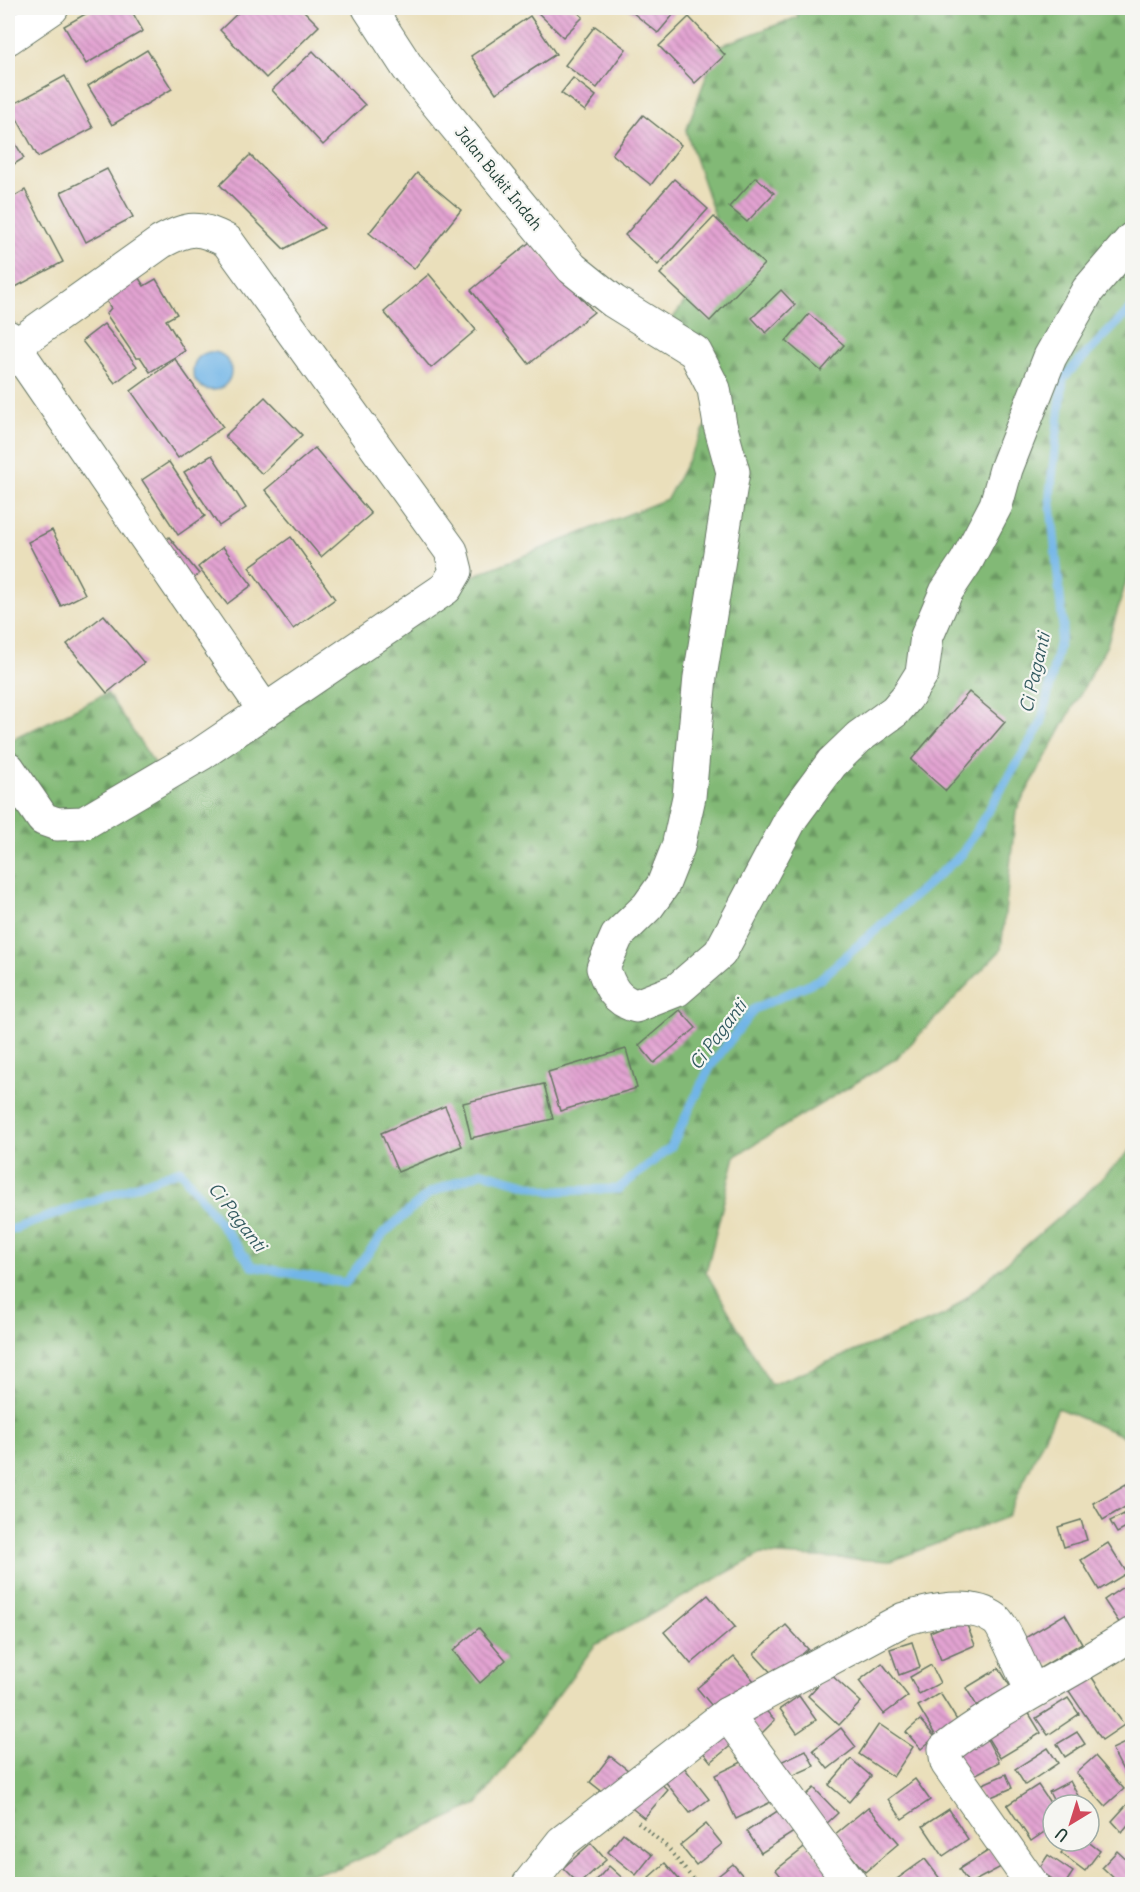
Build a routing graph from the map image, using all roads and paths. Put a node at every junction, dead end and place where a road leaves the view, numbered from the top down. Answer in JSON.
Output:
{"nodes":[{"id":1,"x":52,"y":8,"type":"edge"},
{"id":2,"x":369,"y":8,"type":"edge"},
{"id":3,"x":9,"y":33,"type":"edge"},
{"id":4,"x":1132,"y":239,"type":"edge"},
{"id":5,"x":10,"y":345,"type":"edge"},
{"id":6,"x":265,"y":711,"type":"junction"},
{"id":7,"x":8,"y":768,"type":"edge"},
{"id":8,"x":1132,"y":1634,"type":"edge"},
{"id":9,"x":1032,"y":1691,"type":"junction"},
{"id":10,"x":727,"y":1714,"type":"junction"},
{"id":11,"x":616,"y":1802,"type":"junction"},
{"id":12,"x":529,"y":1884,"type":"edge"},
{"id":13,"x":698,"y":1884,"type":"edge"},
{"id":14,"x":851,"y":1884,"type":"edge"},
{"id":15,"x":1032,"y":1884,"type":"edge"}],
"edges":[{"from":1,"to":3,"type":"street"},
{"from":2,"to":4,"type":"street","name":"Jalan Bukit Indah"},
{"from":5,"to":6,"type":"street"},
{"from":5,"to":6,"type":"street"},
{"from":6,"to":7,"type":"street"},
{"from":8,"to":9,"type":"street"},
{"from":9,"to":10,"type":"street"},
{"from":9,"to":15,"type":"street"},
{"from":10,"to":11,"type":"street"},
{"from":10,"to":14,"type":"street"},
{"from":11,"to":12,"type":"street"},
{"from":11,"to":13,"type":"path"}]}
